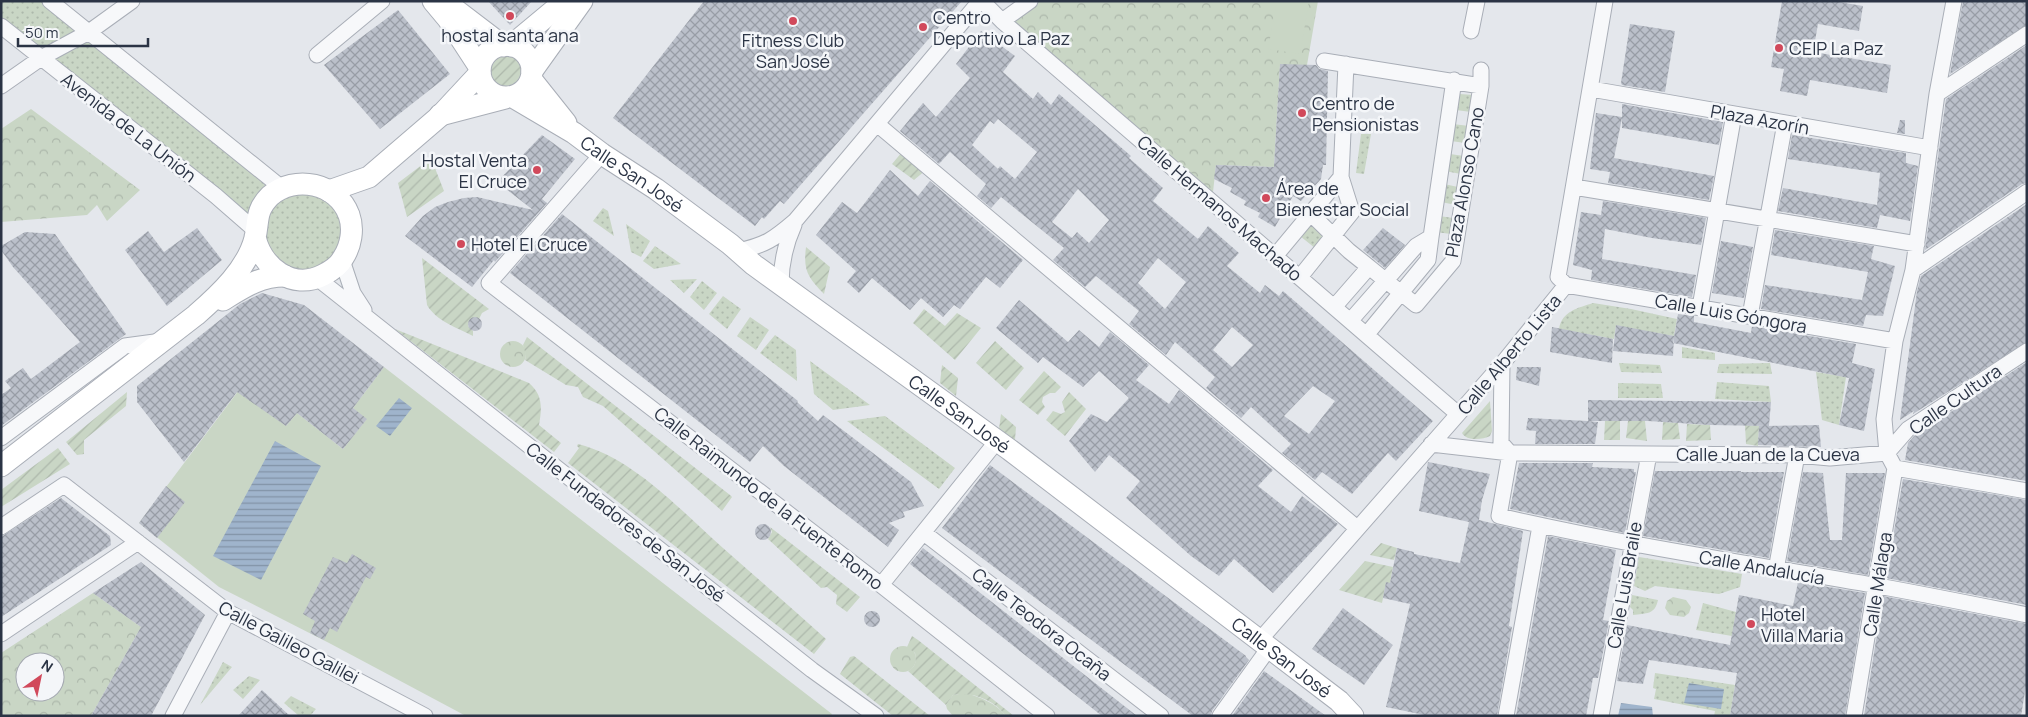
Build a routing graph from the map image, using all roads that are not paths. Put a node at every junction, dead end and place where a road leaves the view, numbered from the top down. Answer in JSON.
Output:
{"nodes":[{"id":1,"x":50,"y":1,"type":"edge"},
{"id":2,"x":132,"y":1,"type":"edge"},
{"id":3,"x":382,"y":1,"type":"edge"},
{"id":4,"x":432,"y":1,"type":"edge"},
{"id":5,"x":444,"y":1,"type":"edge"},
{"id":6,"x":565,"y":1,"type":"edge"},
{"id":7,"x":582,"y":1,"type":"edge"},
{"id":8,"x":981,"y":1,"type":"edge"},
{"id":9,"x":1030,"y":1,"type":"edge"},
{"id":10,"x":1477,"y":1,"type":"edge"},
{"id":11,"x":1605,"y":1,"type":"edge"},
{"id":12,"x":1954,"y":1,"type":"edge"},
{"id":13,"x":1002,"y":21,"type":"junction"},
{"id":14,"x":1,"y":26,"type":"edge"},
{"id":15,"x":1471,"y":31,"type":"dead end"},
{"id":16,"x":89,"y":32,"type":"junction"},
{"id":17,"x":2027,"y":34,"type":"edge"},
{"id":18,"x":507,"y":46,"type":"junction"},
{"id":19,"x":317,"y":55,"type":"dead end"},
{"id":20,"x":41,"y":58,"type":"junction"},
{"id":21,"x":1324,"y":61,"type":"dead end"},
{"id":22,"x":1346,"y":64,"type":"junction"},
{"id":23,"x":480,"y":70,"type":"junction"},
{"id":24,"x":1481,"y":70,"type":"dead end"},
{"id":25,"x":532,"y":75,"type":"junction"},
{"id":26,"x":1454,"y":80,"type":"junction"},
{"id":27,"x":1,"y":86,"type":"edge"},
{"id":28,"x":1481,"y":86,"type":"junction"},
{"id":29,"x":1591,"y":90,"type":"junction"},
{"id":30,"x":1937,"y":94,"type":"junction"},
{"id":31,"x":509,"y":97,"type":"junction"},
{"id":32,"x":1449,"y":113,"type":"junction"},
{"id":33,"x":1734,"y":114,"type":"junction"},
{"id":34,"x":440,"y":116,"type":"junction"},
{"id":35,"x":1476,"y":118,"type":"junction"},
{"id":36,"x":1785,"y":123,"type":"junction"},
{"id":37,"x":877,"y":124,"type":"junction"},
{"id":38,"x":574,"y":133,"type":"junction"},
{"id":39,"x":1444,"y":147,"type":"junction"},
{"id":40,"x":1930,"y":148,"type":"junction"},
{"id":41,"x":1470,"y":150,"type":"junction"},
{"id":42,"x":602,"y":154,"type":"junction"},
{"id":43,"x":369,"y":177,"type":"junction"},
{"id":44,"x":1341,"y":177,"type":"junction"},
{"id":45,"x":1440,"y":177,"type":"junction"},
{"id":46,"x":1466,"y":180,"type":"junction"},
{"id":47,"x":1574,"y":187,"type":"junction"},
{"id":48,"x":282,"y":188,"type":"junction"},
{"id":49,"x":329,"y":191,"type":"junction"},
{"id":50,"x":2027,"y":192,"type":"edge"},
{"id":51,"x":1435,"y":208,"type":"junction"},
{"id":52,"x":1461,"y":210,"type":"junction"},
{"id":53,"x":1717,"y":211,"type":"junction"},
{"id":54,"x":1311,"y":214,"type":"junction"},
{"id":55,"x":349,"y":215,"type":"junction"},
{"id":56,"x":1768,"y":219,"type":"junction"},
{"id":57,"x":795,"y":221,"type":"junction"},
{"id":58,"x":255,"y":233,"type":"junction"},
{"id":59,"x":1333,"y":235,"type":"junction"},
{"id":60,"x":1431,"y":237,"type":"junction"},
{"id":61,"x":1917,"y":244,"type":"junction"},
{"id":62,"x":738,"y":251,"type":"junction"},
{"id":63,"x":1276,"y":256,"type":"junction"},
{"id":64,"x":342,"y":260,"type":"junction"},
{"id":65,"x":1369,"y":267,"type":"junction"},
{"id":66,"x":1913,"y":270,"type":"junction"},
{"id":67,"x":285,"y":276,"type":"junction"},
{"id":68,"x":1300,"y":276,"type":"junction"},
{"id":69,"x":317,"y":278,"type":"junction"},
{"id":70,"x":1386,"y":281,"type":"junction"},
{"id":71,"x":781,"y":284,"type":"junction"},
{"id":72,"x":1566,"y":285,"type":"junction"},
{"id":73,"x":1401,"y":293,"type":"junction"},
{"id":74,"x":1335,"y":306,"type":"junction"},
{"id":75,"x":1700,"y":307,"type":"junction"},
{"id":76,"x":196,"y":315,"type":"junction"},
{"id":77,"x":1750,"y":316,"type":"junction"},
{"id":78,"x":1351,"y":320,"type":"junction"},
{"id":79,"x":378,"y":326,"type":"junction"},
{"id":80,"x":1367,"y":334,"type":"junction"},
{"id":81,"x":164,"y":340,"type":"junction"},
{"id":82,"x":1894,"y":341,"type":"junction"},
{"id":83,"x":2027,"y":351,"type":"edge"},
{"id":84,"x":1502,"y":364,"type":"junction"},
{"id":85,"x":1458,"y":414,"type":"junction"},
{"id":86,"x":1,"y":438,"type":"edge"},
{"id":87,"x":997,"y":441,"type":"junction"},
{"id":88,"x":1431,"y":444,"type":"junction"},
{"id":89,"x":1510,"y":453,"type":"junction"},
{"id":90,"x":1887,"y":453,"type":"junction"},
{"id":91,"x":1649,"y":454,"type":"junction"},
{"id":92,"x":1797,"y":455,"type":"junction"},
{"id":93,"x":1,"y":466,"type":"edge"},
{"id":94,"x":1895,"y":468,"type":"junction"},
{"id":95,"x":2027,"y":491,"type":"edge"},
{"id":96,"x":1540,"y":526,"type":"junction"},
{"id":97,"x":1,"y":527,"type":"edge"},
{"id":98,"x":1357,"y":528,"type":"junction"},
{"id":99,"x":924,"y":533,"type":"junction"},
{"id":100,"x":138,"y":542,"type":"junction"},
{"id":101,"x":1632,"y":543,"type":"junction"},
{"id":102,"x":1776,"y":570,"type":"junction"},
{"id":103,"x":881,"y":585,"type":"junction"},
{"id":104,"x":1876,"y":586,"type":"junction"},
{"id":105,"x":228,"y":612,"type":"junction"},
{"id":106,"x":2027,"y":615,"type":"edge"},
{"id":107,"x":1,"y":634,"type":"edge"},
{"id":108,"x":1264,"y":645,"type":"junction"},
{"id":109,"x":1346,"y":709,"type":"edge"},
{"id":110,"x":420,"y":715,"type":"edge"},
{"id":111,"x":173,"y":716,"type":"edge"},
{"id":112,"x":876,"y":716,"type":"edge"},
{"id":113,"x":1046,"y":716,"type":"edge"},
{"id":114,"x":1161,"y":716,"type":"edge"},
{"id":115,"x":1220,"y":716,"type":"edge"},
{"id":116,"x":1365,"y":716,"type":"edge"},
{"id":117,"x":1506,"y":716,"type":"edge"},
{"id":118,"x":1601,"y":716,"type":"edge"},
{"id":119,"x":1854,"y":716,"type":"edge"}],
"edges":[{"from":1,"to":16,"type":"street"},
{"from":2,"to":16,"type":"street"},
{"from":3,"to":19,"type":"street"},
{"from":4,"to":23,"type":"main road"},
{"from":5,"to":18,"type":"main road"},
{"from":6,"to":18,"type":"main road"},
{"from":7,"to":25,"type":"main road"},
{"from":8,"to":13,"type":"street","name":"Calle Hermanos Machado"},
{"from":8,"to":37,"type":"street"},
{"from":9,"to":13,"type":"street"},
{"from":10,"to":15,"type":"street"},
{"from":11,"to":29,"type":"street","name":"Calle Alberto Lista"},
{"from":12,"to":30,"type":"street"},
{"from":13,"to":63,"type":"street","name":"Calle Hermanos Machado"},
{"from":14,"to":20,"type":"street","name":"Avenida de La Unión"},
{"from":16,"to":20,"type":"street"},
{"from":16,"to":48,"type":"street"},
{"from":17,"to":30,"type":"street"},
{"from":18,"to":23,"type":"main road"},
{"from":18,"to":25,"type":"main road"},
{"from":20,"to":27,"type":"street"},
{"from":20,"to":58,"type":"street","name":"Avenida de La Unión"},
{"from":21,"to":22,"type":"street","name":"Plaza Alonso Cano"},
{"from":22,"to":26,"type":"street","name":"Plaza Alonso Cano"},
{"from":22,"to":44,"type":"street"},
{"from":23,"to":31,"type":"main road"},
{"from":23,"to":34,"type":"main road"},
{"from":24,"to":28,"type":"street"},
{"from":25,"to":31,"type":"main road"},
{"from":25,"to":38,"type":"main road"},
{"from":26,"to":28,"type":"street","name":"Plaza Alonso Cano"},
{"from":26,"to":32,"type":"street","name":"Plaza Alonso Cano"},
{"from":28,"to":35,"type":"street","name":"Plaza Alonso Cano"},
{"from":29,"to":33,"type":"street","name":"Plaza Azorín"},
{"from":29,"to":47,"type":"street","name":"Calle Alberto Lista"},
{"from":30,"to":40,"type":"street"},
{"from":31,"to":34,"type":"main road"},
{"from":31,"to":38,"type":"main road"},
{"from":32,"to":35,"type":"street"},
{"from":32,"to":39,"type":"street","name":"Plaza Alonso Cano"},
{"from":33,"to":36,"type":"street","name":"Plaza Azorín"},
{"from":33,"to":53,"type":"street"},
{"from":34,"to":43,"type":"main road"},
{"from":35,"to":41,"type":"street","name":"Plaza Alonso Cano"},
{"from":36,"to":40,"type":"street","name":"Plaza Azorín"},
{"from":36,"to":56,"type":"street"},
{"from":37,"to":57,"type":"street"},
{"from":37,"to":98,"type":"street"},
{"from":38,"to":42,"type":"main road","name":"Calle San José"},
{"from":39,"to":41,"type":"street"},
{"from":39,"to":45,"type":"street","name":"Plaza Alonso Cano"},
{"from":40,"to":61,"type":"street"},
{"from":41,"to":46,"type":"street","name":"Plaza Alonso Cano"},
{"from":42,"to":62,"type":"main road","name":"Calle San José"},
{"from":42,"to":103,"type":"street","name":"Calle Raimundo de la Fuente Romo"},
{"from":43,"to":49,"type":"main road"},
{"from":43,"to":55,"type":"main road"},
{"from":44,"to":54,"type":"street"},
{"from":44,"to":59,"type":"street"},
{"from":45,"to":46,"type":"street"},
{"from":45,"to":51,"type":"street","name":"Plaza Alonso Cano"},
{"from":46,"to":52,"type":"street","name":"Plaza Alonso Cano"},
{"from":47,"to":53,"type":"street"},
{"from":47,"to":72,"type":"street","name":"Calle Alberto Lista"},
{"from":48,"to":49,"type":"main road"},
{"from":48,"to":58,"type":"main road"},
{"from":49,"to":55,"type":"main road"},
{"from":50,"to":66,"type":"street"},
{"from":51,"to":52,"type":"street"},
{"from":51,"to":60,"type":"street","name":"Plaza Alonso Cano"},
{"from":52,"to":73,"type":"street","name":"Plaza Alonso Cano"},
{"from":53,"to":56,"type":"street"},
{"from":53,"to":75,"type":"street"},
{"from":54,"to":59,"type":"street","name":"Plaza Alonso Cano"},
{"from":54,"to":63,"type":"street"},
{"from":55,"to":64,"type":"main road"},
{"from":56,"to":61,"type":"street"},
{"from":56,"to":77,"type":"street"},
{"from":57,"to":62,"type":"street"},
{"from":57,"to":71,"type":"street"},
{"from":58,"to":67,"type":"main road"},
{"from":58,"to":76,"type":"main road"},
{"from":59,"to":65,"type":"street","name":"Plaza Alonso Cano"},
{"from":59,"to":68,"type":"street"},
{"from":60,"to":70,"type":"street","name":"Plaza Alonso Cano"},
{"from":60,"to":73,"type":"street","name":"Plaza Alonso Cano"},
{"from":61,"to":66,"type":"street"},
{"from":62,"to":71,"type":"main road","name":"Calle San José"},
{"from":63,"to":68,"type":"street","name":"Calle Hermanos Machado"},
{"from":64,"to":69,"type":"main road"},
{"from":64,"to":79,"type":"street","name":"Calle Fundadores de San José"},
{"from":65,"to":70,"type":"street","name":"Plaza Alonso Cano"},
{"from":65,"to":74,"type":"street"},
{"from":66,"to":82,"type":"street"},
{"from":67,"to":69,"type":"main road"},
{"from":67,"to":76,"type":"main road"},
{"from":68,"to":74,"type":"street","name":"Calle Hermanos Machado"},
{"from":69,"to":79,"type":"street","name":"Calle Fundadores de San José"},
{"from":70,"to":73,"type":"street","name":"Plaza Alonso Cano"},
{"from":70,"to":78,"type":"street","name":"Plaza Alonso Cano"},
{"from":71,"to":87,"type":"main road","name":"Calle San José"},
{"from":72,"to":75,"type":"street","name":"Calle Luis Góngora"},
{"from":72,"to":84,"type":"street","name":"Calle Alberto Lista"},
{"from":73,"to":80,"type":"street","name":"Plaza Alonso Cano"},
{"from":74,"to":78,"type":"street","name":"Calle Hermanos Machado"},
{"from":75,"to":77,"type":"street","name":"Calle Luis Góngora"},
{"from":76,"to":81,"type":"main road"},
{"from":77,"to":82,"type":"street","name":"Calle Luis Góngora"},
{"from":78,"to":80,"type":"street","name":"Calle Hermanos Machado"},
{"from":79,"to":112,"type":"street","name":"Calle Fundadores de San José"},
{"from":80,"to":85,"type":"street","name":"Calle Hermanos Machado"},
{"from":81,"to":86,"type":"street"},
{"from":81,"to":93,"type":"main road"},
{"from":82,"to":90,"type":"street"},
{"from":83,"to":90,"type":"street","name":"Calle Cultura"},
{"from":84,"to":85,"type":"street","name":"Calle Alberto Lista"},
{"from":84,"to":89,"type":"street"},
{"from":85,"to":88,"type":"street","name":"Calle Alberto Lista"},
{"from":87,"to":99,"type":"street"},
{"from":87,"to":108,"type":"main road","name":"Calle San José"},
{"from":88,"to":89,"type":"street","name":"Calle Juan de la Cueva"},
{"from":88,"to":98,"type":"street","name":"Calle Alberto Lista"},
{"from":89,"to":91,"type":"street","name":"Calle Juan de la Cueva"},
{"from":89,"to":96,"type":"street","name":"Calle Andalucía"},
{"from":90,"to":92,"type":"street","name":"Calle Juan de la Cueva"},
{"from":90,"to":94,"type":"street"},
{"from":91,"to":92,"type":"street","name":"Calle Juan de la Cueva"},
{"from":91,"to":101,"type":"street","name":"Calle Luis Braile"},
{"from":92,"to":102,"type":"street"},
{"from":94,"to":95,"type":"street"},
{"from":94,"to":104,"type":"street","name":"Calle Málaga"},
{"from":96,"to":101,"type":"street","name":"Calle Andalucía"},
{"from":96,"to":117,"type":"street"},
{"from":97,"to":100,"type":"street","name":"Calle Galileo Galilei"},
{"from":98,"to":108,"type":"street","name":"Calle Alberto Lista"},
{"from":99,"to":103,"type":"street"},
{"from":99,"to":114,"type":"street","name":"Calle Teodora Ocaña"},
{"from":100,"to":105,"type":"street","name":"Calle Galileo Galilei"},
{"from":100,"to":107,"type":"street"},
{"from":101,"to":102,"type":"street","name":"Calle Andalucía"},
{"from":101,"to":118,"type":"street","name":"Calle Luis Braile"},
{"from":102,"to":104,"type":"street","name":"Calle Andalucía"},
{"from":103,"to":113,"type":"street","name":"Calle Raimundo de la Fuente Romo"},
{"from":104,"to":106,"type":"street","name":"Calle Andalucía"},
{"from":104,"to":119,"type":"street","name":"Calle Málaga"},
{"from":105,"to":110,"type":"street","name":"Calle Galileo Galilei"},
{"from":105,"to":111,"type":"street"},
{"from":108,"to":109,"type":"main road","name":"Calle San José"},
{"from":108,"to":115,"type":"street","name":"Calle Alberto Lista"},
{"from":109,"to":116,"type":"main road","name":"Calle San José"}]}
